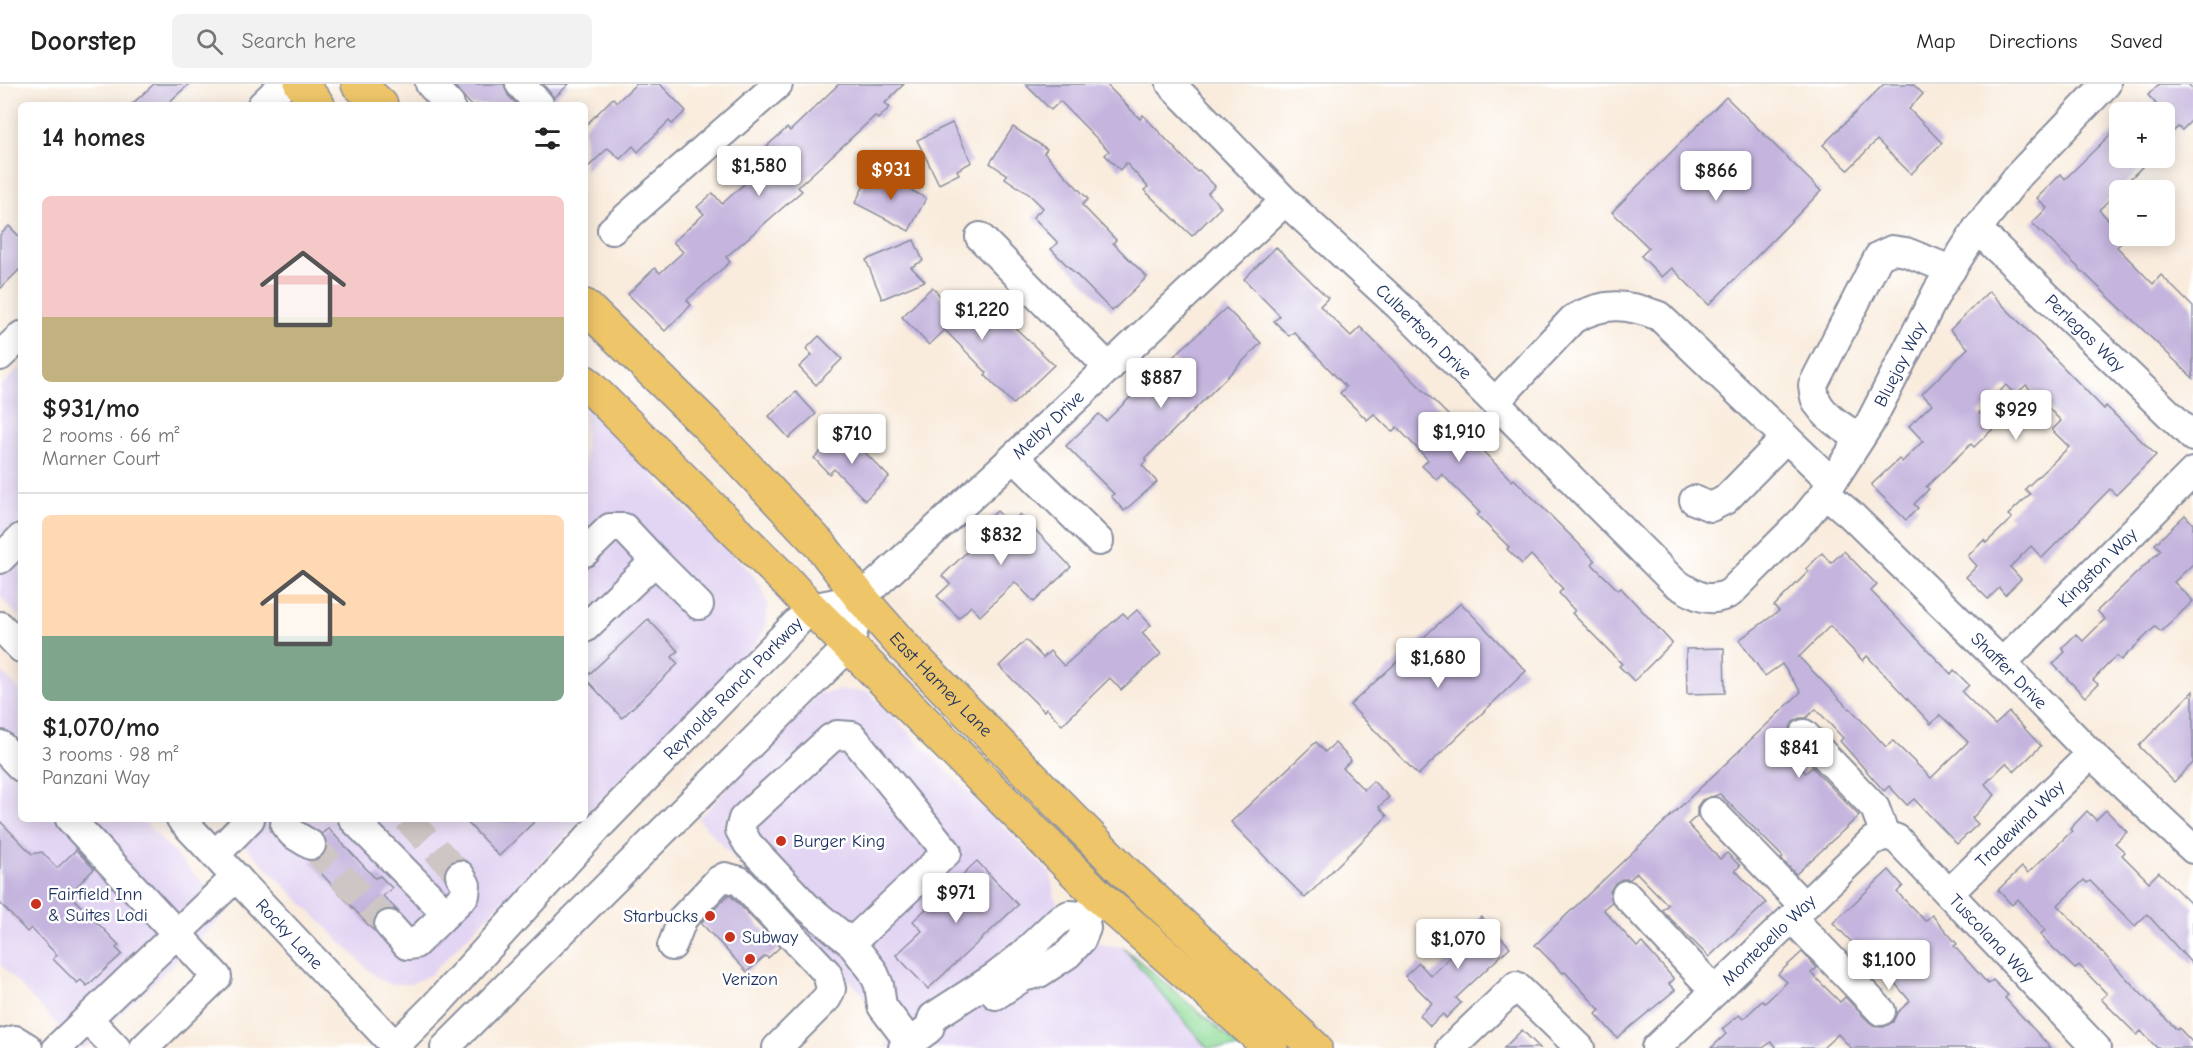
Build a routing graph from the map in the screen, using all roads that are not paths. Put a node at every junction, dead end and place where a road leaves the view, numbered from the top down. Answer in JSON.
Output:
{"nodes":[{"id":1,"x":284,"y":84,"type":"edge"},
{"id":2,"x":301,"y":84,"type":"edge"},
{"id":3,"x":358,"y":84,"type":"edge"},
{"id":4,"x":430,"y":84,"type":"edge"},
{"id":5,"x":520,"y":84,"type":"edge"},
{"id":6,"x":778,"y":84,"type":"edge"},
{"id":7,"x":1171,"y":84,"type":"edge"},
{"id":8,"x":2106,"y":84,"type":"edge"},
{"id":9,"x":265,"y":102,"type":"edge"},
{"id":10,"x":316,"y":102,"type":"edge"},
{"id":11,"x":378,"y":102,"type":"edge"},
{"id":12,"x":447,"y":102,"type":"edge"},
{"id":13,"x":537,"y":102,"type":"edge"},
{"id":14,"x":1285,"y":201,"type":"junction"},
{"id":15,"x":1977,"y":229,"type":"junction"},
{"id":16,"x":612,"y":230,"type":"dead end"},
{"id":17,"x":980,"y":237,"type":"dead end"},
{"id":18,"x":1951,"y":270,"type":"junction"},
{"id":19,"x":588,"y":309,"type":"edge"},
{"id":20,"x":18,"y":339,"type":"edge"},
{"id":21,"x":0,"y":356,"type":"edge"},
{"id":22,"x":1109,"y":368,"type":"junction"},
{"id":23,"x":588,"y":385,"type":"edge"},
{"id":24,"x":1495,"y":402,"type":"junction"},
{"id":25,"x":2193,"y":437,"type":"edge"},
{"id":26,"x":1786,"y":438,"type":"junction"},
{"id":27,"x":1860,"y":438,"type":"junction"},
{"id":28,"x":1014,"y":457,"type":"junction"},
{"id":29,"x":2193,"y":472,"type":"edge"},
{"id":30,"x":1828,"y":488,"type":"junction"},
{"id":31,"x":1694,"y":501,"type":"dead end"},
{"id":32,"x":1099,"y":541,"type":"dead end"},
{"id":33,"x":588,"y":549,"type":"edge"},
{"id":34,"x":655,"y":561,"type":"junction"},
{"id":35,"x":1674,"y":582,"type":"joint"},
{"id":36,"x":861,"y":598,"type":"junction"},
{"id":37,"x":699,"y":605,"type":"dead end"},
{"id":38,"x":811,"y":608,"type":"junction"},
{"id":39,"x":588,"y":625,"type":"edge"},
{"id":40,"x":850,"y":645,"type":"junction"},
{"id":41,"x":2002,"y":663,"type":"junction"},
{"id":42,"x":1804,"y":734,"type":"dead end"},
{"id":43,"x":0,"y":745,"type":"edge"},
{"id":44,"x":2091,"y":754,"type":"junction"},
{"id":45,"x":18,"y":765,"type":"edge"},
{"id":46,"x":1713,"y":812,"type":"dead end"},
{"id":47,"x":73,"y":822,"type":"edge"},
{"id":48,"x":184,"y":822,"type":"edge"},
{"id":49,"x":247,"y":822,"type":"edge"},
{"id":50,"x":286,"y":822,"type":"edge"},
{"id":51,"x":356,"y":822,"type":"edge"},
{"id":52,"x":1885,"y":835,"type":"junction"},
{"id":53,"x":2190,"y":839,"type":"edge"},
{"id":54,"x":311,"y":845,"type":"tunnel mouth"},
{"id":55,"x":215,"y":855,"type":"junction"},
{"id":56,"x":460,"y":875,"type":"dead end"},
{"id":57,"x":236,"y":877,"type":"junction"},
{"id":58,"x":1949,"y":893,"type":"junction"},
{"id":59,"x":1626,"y":896,"type":"dead end"},
{"id":60,"x":1093,"y":908,"type":"junction"},
{"id":61,"x":1798,"y":912,"type":"junction"},
{"id":62,"x":446,"y":913,"type":"junction"},
{"id":63,"x":389,"y":925,"type":"tunnel mouth"},
{"id":64,"x":177,"y":932,"type":"junction"},
{"id":65,"x":851,"y":943,"type":"junction"},
{"id":66,"x":672,"y":946,"type":"dead end"},
{"id":67,"x":1715,"y":991,"type":"junction"},
{"id":68,"x":1881,"y":1011,"type":"dead end"},
{"id":69,"x":88,"y":1019,"type":"junction"},
{"id":70,"x":914,"y":1040,"type":"edge"},
{"id":71,"x":0,"y":1044,"type":"edge"},
{"id":72,"x":395,"y":1047,"type":"edge"},
{"id":73,"x":27,"y":1048,"type":"edge"},
{"id":74,"x":57,"y":1048,"type":"edge"},
{"id":75,"x":116,"y":1048,"type":"edge"},
{"id":76,"x":144,"y":1048,"type":"edge"},
{"id":77,"x":445,"y":1048,"type":"edge"},
{"id":78,"x":777,"y":1048,"type":"edge"},
{"id":79,"x":1271,"y":1048,"type":"edge"},
{"id":80,"x":1315,"y":1048,"type":"edge"},
{"id":81,"x":1451,"y":1048,"type":"edge"},
{"id":82,"x":1579,"y":1048,"type":"edge"},
{"id":83,"x":1656,"y":1048,"type":"edge"},
{"id":84,"x":2096,"y":1048,"type":"edge"}],
"edges":[{"from":1,"to":9,"type":"street"},
{"from":2,"to":10,"type":"main road"},
{"from":3,"to":11,"type":"main road"},
{"from":4,"to":12,"type":"street"},
{"from":5,"to":13,"type":"street"},
{"from":6,"to":16,"type":"street"},
{"from":7,"to":14,"type":"street","name":"Culbertson Drive"},
{"from":8,"to":15,"type":"street","name":"Bluejay Way"},
{"from":14,"to":22,"type":"street","name":"Melby Drive"},
{"from":14,"to":24,"type":"street","name":"Culbertson Drive"},
{"from":15,"to":18,"type":"street","name":"Bluejay Way"},
{"from":15,"to":25,"type":"street","name":"Perlegos Way"},
{"from":17,"to":22,"type":"street"},
{"from":18,"to":27,"type":"street","name":"Bluejay Way"},
{"from":18,"to":27,"type":"street"},
{"from":19,"to":36,"type":"main road","name":"East Harney Lane"},
{"from":20,"to":21,"type":"street"},
{"from":22,"to":28,"type":"street","name":"Melby Drive"},
{"from":23,"to":38,"type":"main road","name":"East Harney Lane"},
{"from":24,"to":26,"type":"street","name":"Shaffer Drive"},
{"from":24,"to":35,"type":"street","name":"Culbertson Drive"},
{"from":26,"to":30,"type":"street","name":"Shaffer Drive"},
{"from":26,"to":31,"type":"street"},
{"from":27,"to":30,"type":"street","name":"Bluejay Way"},
{"from":28,"to":32,"type":"street"},
{"from":28,"to":36,"type":"street","name":"Melby Drive"},
{"from":29,"to":41,"type":"street","name":"Kingston Way"},
{"from":30,"to":35,"type":"street","name":"Bluejay Way"},
{"from":30,"to":41,"type":"street","name":"Shaffer Drive"},
{"from":33,"to":34,"type":"street"},
{"from":34,"to":37,"type":"street"},
{"from":34,"to":39,"type":"street"},
{"from":36,"to":38,"type":"street","name":"Reynolds Ranch Parkway"},
{"from":36,"to":40,"type":"street"},
{"from":36,"to":80,"type":"main road","name":"East Harney Lane"},
{"from":38,"to":40,"type":"main road","name":"East Harney Lane"},
{"from":38,"to":72,"type":"street","name":"Reynolds Ranch Parkway"},
{"from":40,"to":60,"type":"main road","name":"East Harney Lane"},
{"from":40,"to":77,"type":"street"},
{"from":41,"to":44,"type":"street","name":"Shaffer Drive"},
{"from":42,"to":52,"type":"street"},
{"from":43,"to":45,"type":"street"},
{"from":44,"to":53,"type":"street","name":"Shaffer Drive"},
{"from":44,"to":58,"type":"street","name":"Tradewind Way"},
{"from":46,"to":61,"type":"street"},
{"from":47,"to":64,"type":"street"},
{"from":48,"to":55,"type":"street","name":"Rocky Lane"},
{"from":49,"to":55,"type":"street"},
{"from":50,"to":54,"type":"street"},
{"from":51,"to":62,"type":"street"},
{"from":52,"to":58,"type":"street","name":"Tuscolana Way"},
{"from":52,"to":61,"type":"street","name":"Montebello Way"},
{"from":55,"to":57,"type":"street","name":"Rocky Lane"},
{"from":56,"to":62,"type":"street"},
{"from":57,"to":64,"type":"street"},
{"from":57,"to":72,"type":"street","name":"Rocky Lane"},
{"from":58,"to":84,"type":"street","name":"Tuscolana Way"},
{"from":59,"to":67,"type":"street"},
{"from":60,"to":70,"type":"street"},
{"from":60,"to":79,"type":"main road","name":"East Harney Lane"},
{"from":61,"to":67,"type":"street","name":"Montebello Way"},
{"from":61,"to":68,"type":"street"},
{"from":62,"to":63,"type":"street"},
{"from":64,"to":69,"type":"street"},
{"from":64,"to":76,"type":"street"},
{"from":65,"to":65,"type":"street"},
{"from":65,"to":70,"type":"street"},
{"from":66,"to":78,"type":"street"},
{"from":67,"to":83,"type":"street","name":"Montebello Way"},
{"from":69,"to":74,"type":"street"},
{"from":69,"to":75,"type":"street"},
{"from":71,"to":73,"type":"street"},
{"from":81,"to":82,"type":"street"}]}
